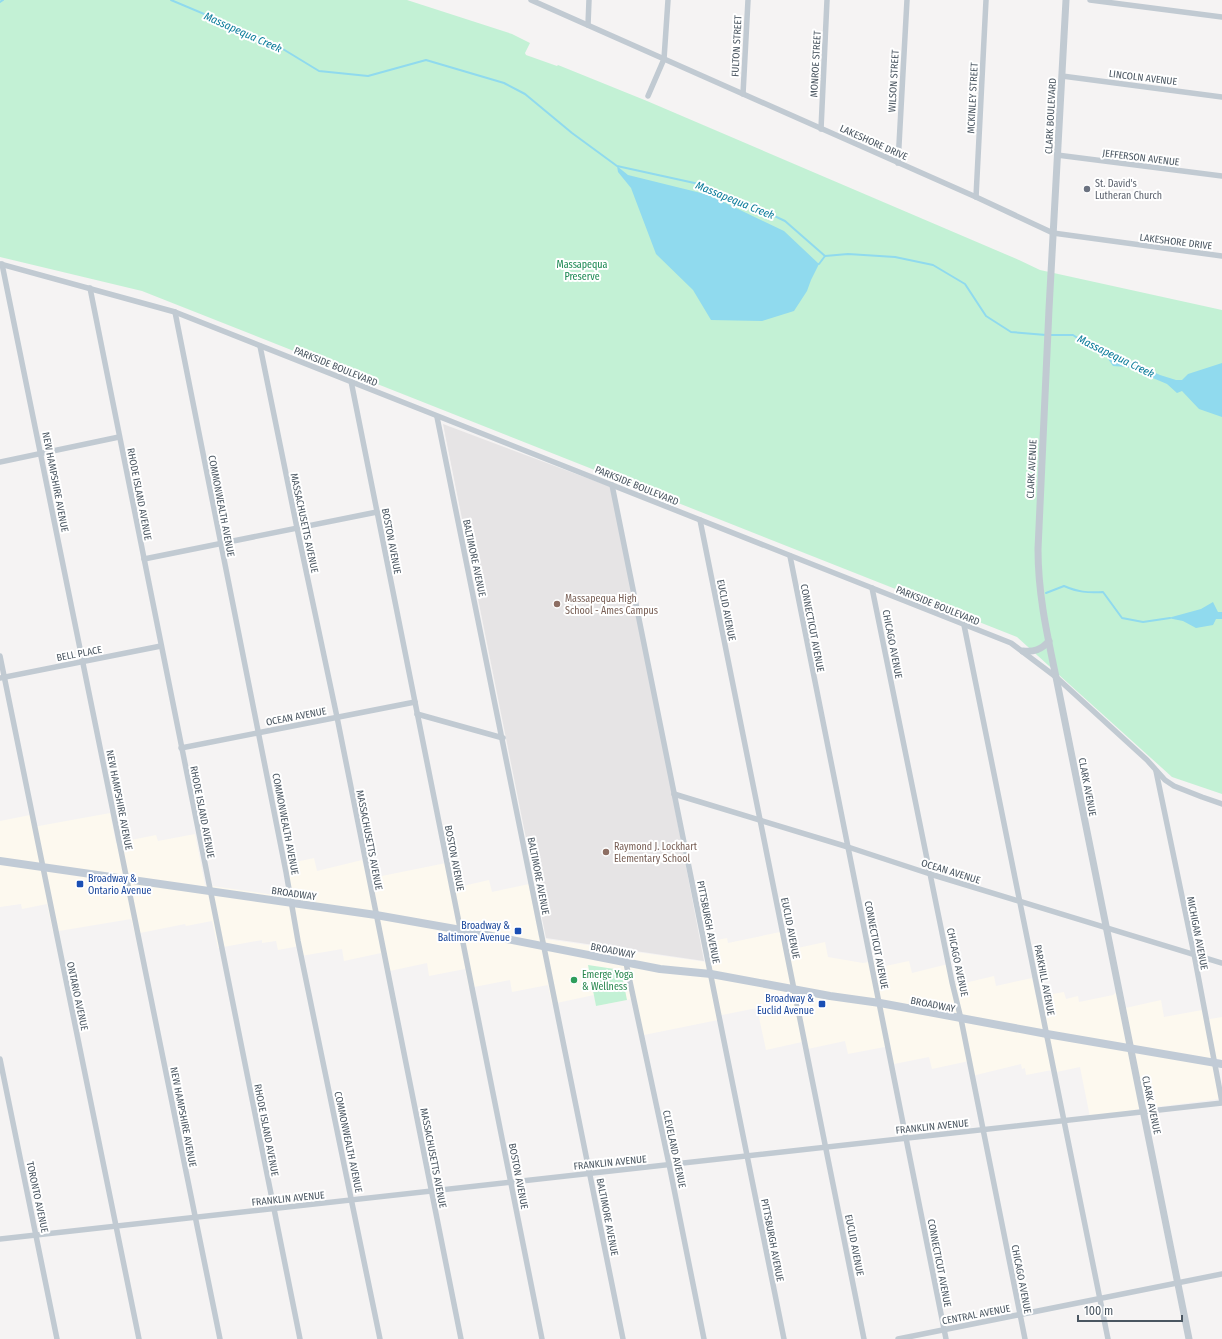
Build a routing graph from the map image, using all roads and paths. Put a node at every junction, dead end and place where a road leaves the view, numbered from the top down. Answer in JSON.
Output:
{"nodes":[{"id":1,"x":531,"y":0,"type":"edge"},
{"id":2,"x":589,"y":0,"type":"edge"},
{"id":3,"x":668,"y":0,"type":"edge"},
{"id":4,"x":748,"y":0,"type":"edge"},
{"id":5,"x":827,"y":0,"type":"edge"},
{"id":6,"x":907,"y":0,"type":"edge"},
{"id":7,"x":986,"y":0,"type":"edge"},
{"id":8,"x":1066,"y":0,"type":"edge"},
{"id":9,"x":1090,"y":0,"type":"edge"},
{"id":10,"x":1222,"y":17,"type":"edge"},
{"id":11,"x":588,"y":24,"type":"junction"},
{"id":12,"x":664,"y":59,"type":"junction"},
{"id":13,"x":1062,"y":76,"type":"junction"},
{"id":14,"x":743,"y":94,"type":"junction"},
{"id":15,"x":648,"y":96,"type":"dead end"},
{"id":16,"x":1222,"y":97,"type":"edge"},
{"id":17,"x":821,"y":129,"type":"junction"},
{"id":18,"x":1057,"y":155,"type":"junction"},
{"id":19,"x":898,"y":163,"type":"junction"},
{"id":20,"x":1222,"y":176,"type":"edge"},
{"id":21,"x":976,"y":197,"type":"junction"},
{"id":22,"x":1053,"y":233,"type":"junction"},
{"id":23,"x":1222,"y":256,"type":"edge"},
{"id":24,"x":1,"y":264,"type":"edge"},
{"id":25,"x":90,"y":288,"type":"junction"},
{"id":26,"x":175,"y":312,"type":"junction"},
{"id":27,"x":260,"y":346,"type":"junction"},
{"id":28,"x":351,"y":381,"type":"junction"},
{"id":29,"x":437,"y":417,"type":"junction"},
{"id":30,"x":119,"y":438,"type":"junction"},
{"id":31,"x":40,"y":454,"type":"junction"},
{"id":32,"x":0,"y":462,"type":"edge"},
{"id":33,"x":612,"y":485,"type":"junction"},
{"id":34,"x":377,"y":512,"type":"junction"},
{"id":35,"x":700,"y":520,"type":"junction"},
{"id":36,"x":297,"y":528,"type":"junction"},
{"id":37,"x":221,"y":544,"type":"junction"},
{"id":38,"x":790,"y":556,"type":"junction"},
{"id":39,"x":144,"y":559,"type":"junction"},
{"id":40,"x":872,"y":588,"type":"junction"},
{"id":41,"x":964,"y":625,"type":"junction"},
{"id":42,"x":1049,"y":641,"type":"junction"},
{"id":43,"x":161,"y":646,"type":"junction"},
{"id":44,"x":1023,"y":651,"type":"junction"},
{"id":45,"x":0,"y":656,"type":"edge"},
{"id":46,"x":83,"y":661,"type":"junction"},
{"id":47,"x":2,"y":677,"type":"edge"},
{"id":48,"x":1056,"y":677,"type":"junction"},
{"id":49,"x":415,"y":702,"type":"junction"},
{"id":50,"x":417,"y":714,"type":"junction"},
{"id":51,"x":337,"y":717,"type":"junction"},
{"id":52,"x":259,"y":733,"type":"junction"},
{"id":53,"x":503,"y":738,"type":"junction"},
{"id":54,"x":181,"y":748,"type":"junction"},
{"id":55,"x":1155,"y":768,"type":"junction"},
{"id":56,"x":674,"y":794,"type":"junction"},
{"id":57,"x":1222,"y":804,"type":"edge"},
{"id":58,"x":760,"y":820,"type":"junction"},
{"id":59,"x":848,"y":847,"type":"junction"},
{"id":60,"x":0,"y":861,"type":"edge"},
{"id":61,"x":43,"y":867,"type":"junction"},
{"id":62,"x":930,"y":874,"type":"junction"},
{"id":63,"x":127,"y":879,"type":"junction"},
{"id":64,"x":210,"y":892,"type":"junction"},
{"id":65,"x":1020,"y":901,"type":"junction"},
{"id":66,"x":292,"y":903,"type":"junction"},
{"id":67,"x":376,"y":916,"type":"junction"},
{"id":68,"x":1107,"y":928,"type":"junction"},
{"id":69,"x":461,"y":930,"type":"junction"},
{"id":70,"x":545,"y":946,"type":"junction"},
{"id":71,"x":1194,"y":954,"type":"junction"},
{"id":72,"x":626,"y":963,"type":"junction"},
{"id":73,"x":1222,"y":963,"type":"edge"},
{"id":74,"x":711,"y":974,"type":"junction"},
{"id":75,"x":794,"y":990,"type":"junction"},
{"id":76,"x":880,"y":1003,"type":"junction"},
{"id":77,"x":961,"y":1019,"type":"junction"},
{"id":78,"x":1047,"y":1034,"type":"junction"},
{"id":79,"x":1130,"y":1048,"type":"junction"},
{"id":80,"x":0,"y":1058,"type":"edge"},
{"id":81,"x":1218,"y":1063,"type":"edge"},
{"id":82,"x":1222,"y":1102,"type":"edge"},
{"id":83,"x":1143,"y":1111,"type":"junction"},
{"id":84,"x":1064,"y":1120,"type":"junction"},
{"id":85,"x":982,"y":1129,"type":"junction"},
{"id":86,"x":906,"y":1138,"type":"junction"},
{"id":87,"x":826,"y":1147,"type":"junction"},
{"id":88,"x":747,"y":1156,"type":"junction"},
{"id":89,"x":669,"y":1164,"type":"junction"},
{"id":90,"x":590,"y":1173,"type":"junction"},
{"id":91,"x":511,"y":1182,"type":"junction"},
{"id":92,"x":432,"y":1191,"type":"junction"},
{"id":93,"x":352,"y":1200,"type":"junction"},
{"id":94,"x":273,"y":1208,"type":"junction"},
{"id":95,"x":195,"y":1217,"type":"junction"},
{"id":96,"x":116,"y":1226,"type":"junction"},
{"id":97,"x":37,"y":1234,"type":"junction"},
{"id":98,"x":0,"y":1239,"type":"edge"},
{"id":99,"x":1222,"y":1274,"type":"edge"},
{"id":100,"x":1177,"y":1283,"type":"junction"},
{"id":101,"x":1100,"y":1299,"type":"junction"},
{"id":102,"x":1020,"y":1315,"type":"junction"},
{"id":103,"x":944,"y":1330,"type":"junction"},
{"id":104,"x":57,"y":1339,"type":"edge"},
{"id":105,"x":139,"y":1339,"type":"edge"},
{"id":106,"x":220,"y":1339,"type":"edge"},
{"id":107,"x":300,"y":1339,"type":"edge"},
{"id":108,"x":380,"y":1339,"type":"edge"},
{"id":109,"x":461,"y":1339,"type":"edge"},
{"id":110,"x":542,"y":1339,"type":"edge"},
{"id":111,"x":623,"y":1339,"type":"edge"},
{"id":112,"x":704,"y":1339,"type":"edge"},
{"id":113,"x":784,"y":1339,"type":"edge"},
{"id":114,"x":864,"y":1339,"type":"edge"},
{"id":115,"x":898,"y":1339,"type":"edge"},
{"id":116,"x":946,"y":1339,"type":"edge"},
{"id":117,"x":1025,"y":1339,"type":"edge"},
{"id":118,"x":1108,"y":1339,"type":"edge"},
{"id":119,"x":1189,"y":1339,"type":"edge"}],
"edges":[{"from":1,"to":11,"type":"street","name":"LAKESHORE DRIVE"},
{"from":2,"to":11,"type":"street"},
{"from":3,"to":12,"type":"street"},
{"from":4,"to":14,"type":"street","name":"FULTON STREET"},
{"from":5,"to":17,"type":"street","name":"MONROE STREET"},
{"from":6,"to":19,"type":"street","name":"WILSON STREET"},
{"from":7,"to":21,"type":"street","name":"MCKINLEY STREET"},
{"from":8,"to":13,"type":"street","name":"CLARK BOULEVARD"},
{"from":9,"to":10,"type":"street"},
{"from":11,"to":12,"type":"street","name":"LAKESHORE DRIVE"},
{"from":12,"to":14,"type":"street","name":"LAKESHORE DRIVE"},
{"from":12,"to":15,"type":"street"},
{"from":13,"to":16,"type":"street","name":"LINCOLN AVENUE"},
{"from":13,"to":18,"type":"street","name":"CLARK BOULEVARD"},
{"from":14,"to":17,"type":"street","name":"LAKESHORE DRIVE"},
{"from":17,"to":19,"type":"street","name":"LAKESHORE DRIVE"},
{"from":18,"to":20,"type":"street","name":"JEFFERSON AVENUE"},
{"from":18,"to":22,"type":"street","name":"CLARK BOULEVARD"},
{"from":19,"to":21,"type":"street","name":"LAKESHORE DRIVE"},
{"from":21,"to":22,"type":"street","name":"LAKESHORE DRIVE"},
{"from":22,"to":23,"type":"street","name":"LAKESHORE DRIVE"},
{"from":22,"to":42,"type":"street","name":"CLARK AVENUE"},
{"from":24,"to":25,"type":"street","name":"PARKSIDE BOULEVARD"},
{"from":24,"to":31,"type":"street","name":"NEW HAMPSHIRE AVENUE"},
{"from":25,"to":26,"type":"street","name":"PARKSIDE BOULEVARD"},
{"from":25,"to":30,"type":"street","name":"RHODE ISLAND AVENUE"},
{"from":26,"to":27,"type":"street","name":"PARKSIDE BOULEVARD"},
{"from":26,"to":37,"type":"street","name":"COMMONWEALTH AVENUE"},
{"from":27,"to":28,"type":"street","name":"PARKSIDE BOULEVARD"},
{"from":27,"to":36,"type":"street","name":"MASSACHUSETTS AVENUE"},
{"from":28,"to":29,"type":"street","name":"PARKSIDE BOULEVARD"},
{"from":28,"to":34,"type":"street","name":"BOSTON AVENUE"},
{"from":29,"to":33,"type":"street","name":"PARKSIDE BOULEVARD"},
{"from":29,"to":53,"type":"street","name":"BALTIMORE AVENUE"},
{"from":30,"to":31,"type":"street"},
{"from":30,"to":39,"type":"street","name":"RHODE ISLAND AVENUE"},
{"from":31,"to":32,"type":"street"},
{"from":31,"to":46,"type":"street","name":"NEW HAMPSHIRE AVENUE"},
{"from":33,"to":35,"type":"street","name":"PARKSIDE BOULEVARD"},
{"from":33,"to":56,"type":"street","name":"PITTSBURGH AVENUE"},
{"from":34,"to":36,"type":"street"},
{"from":34,"to":49,"type":"street","name":"BOSTON AVENUE"},
{"from":35,"to":38,"type":"street","name":"PARKSIDE BOULEVARD"},
{"from":35,"to":58,"type":"street","name":"EUCLID AVENUE"},
{"from":36,"to":37,"type":"street"},
{"from":36,"to":51,"type":"street","name":"MASSACHUSETTS AVENUE"},
{"from":37,"to":39,"type":"street"},
{"from":37,"to":52,"type":"street","name":"COMMONWEALTH AVENUE"},
{"from":38,"to":40,"type":"street","name":"PARKSIDE BOULEVARD"},
{"from":38,"to":59,"type":"street","name":"CONNECTICUT AVENUE"},
{"from":39,"to":43,"type":"street","name":"RHODE ISLAND AVENUE"},
{"from":40,"to":41,"type":"street","name":"PARKSIDE BOULEVARD"},
{"from":40,"to":62,"type":"street","name":"CHICAGO AVENUE"},
{"from":41,"to":44,"type":"street","name":"PARKSIDE BOULEVARD"},
{"from":41,"to":65,"type":"street","name":"PARKHILL AVENUE"},
{"from":42,"to":44,"type":"street"},
{"from":42,"to":48,"type":"street","name":"CLARK AVENUE"},
{"from":43,"to":46,"type":"street","name":"BELL PLACE"},
{"from":43,"to":54,"type":"street","name":"RHODE ISLAND AVENUE"},
{"from":44,"to":48,"type":"street","name":"PARKSIDE BOULEVARD"},
{"from":45,"to":47,"type":"street","name":"ONTARIO AVENUE"},
{"from":46,"to":47,"type":"street","name":"BELL PLACE"},
{"from":46,"to":63,"type":"street","name":"NEW HAMPSHIRE AVENUE"},
{"from":47,"to":61,"type":"street","name":"ONTARIO AVENUE"},
{"from":48,"to":55,"type":"street","name":"PARKSIDE BOULEVARD"},
{"from":48,"to":68,"type":"street","name":"CLARK AVENUE"},
{"from":49,"to":50,"type":"street","name":"BOSTON AVENUE"},
{"from":49,"to":51,"type":"street","name":"OCEAN AVENUE"},
{"from":50,"to":53,"type":"street"},
{"from":50,"to":69,"type":"street","name":"BOSTON AVENUE"},
{"from":51,"to":52,"type":"street","name":"OCEAN AVENUE"},
{"from":51,"to":67,"type":"street","name":"MASSACHUSETTS AVENUE"},
{"from":52,"to":54,"type":"street","name":"OCEAN AVENUE"},
{"from":52,"to":66,"type":"street","name":"COMMONWEALTH AVENUE"},
{"from":53,"to":70,"type":"street","name":"BALTIMORE AVENUE"},
{"from":54,"to":64,"type":"street","name":"RHODE ISLAND AVENUE"},
{"from":55,"to":57,"type":"street","name":"PARKSIDE BOULEVARD"},
{"from":55,"to":71,"type":"street","name":"MICHIGAN AVENUE"},
{"from":56,"to":58,"type":"street","name":"OCEAN AVENUE"},
{"from":56,"to":74,"type":"street","name":"PITTSBURGH AVENUE"},
{"from":58,"to":59,"type":"street","name":"OCEAN AVENUE"},
{"from":58,"to":75,"type":"street","name":"EUCLID AVENUE"},
{"from":59,"to":62,"type":"street","name":"OCEAN AVENUE"},
{"from":59,"to":76,"type":"street","name":"CONNECTICUT AVENUE"},
{"from":60,"to":61,"type":"main road","name":"BROADWAY"},
{"from":61,"to":63,"type":"main road","name":"BROADWAY"},
{"from":61,"to":96,"type":"street","name":"ONTARIO AVENUE"},
{"from":62,"to":65,"type":"street","name":"OCEAN AVENUE"},
{"from":62,"to":77,"type":"street","name":"CHICAGO AVENUE"},
{"from":63,"to":64,"type":"main road","name":"BROADWAY"},
{"from":63,"to":95,"type":"street","name":"NEW HAMPSHIRE AVENUE"},
{"from":64,"to":66,"type":"main road","name":"BROADWAY"},
{"from":64,"to":94,"type":"street","name":"RHODE ISLAND AVENUE"},
{"from":65,"to":68,"type":"street","name":"OCEAN AVENUE"},
{"from":65,"to":78,"type":"street","name":"PARKHILL AVENUE"},
{"from":66,"to":67,"type":"main road","name":"BROADWAY"},
{"from":66,"to":93,"type":"street","name":"COMMONWEALTH AVENUE"},
{"from":67,"to":69,"type":"main road","name":"BROADWAY"},
{"from":67,"to":92,"type":"street","name":"MASSACHUSETTS AVENUE"},
{"from":68,"to":71,"type":"street","name":"OCEAN AVENUE"},
{"from":68,"to":79,"type":"street","name":"CLARK AVENUE"},
{"from":69,"to":70,"type":"main road","name":"BROADWAY"},
{"from":69,"to":91,"type":"street","name":"BOSTON AVENUE"},
{"from":70,"to":72,"type":"main road","name":"BROADWAY"},
{"from":70,"to":90,"type":"street","name":"BALTIMORE AVENUE"},
{"from":71,"to":73,"type":"street","name":"OCEAN AVENUE"},
{"from":71,"to":81,"type":"street","name":"MICHIGAN AVENUE"},
{"from":72,"to":74,"type":"main road","name":"BROADWAY"},
{"from":72,"to":89,"type":"street","name":"CLEVELAND AVENUE"},
{"from":74,"to":75,"type":"main road","name":"BROADWAY"},
{"from":74,"to":88,"type":"street","name":"PITTSBURGH AVENUE"},
{"from":75,"to":76,"type":"main road","name":"BROADWAY"},
{"from":75,"to":87,"type":"street","name":"EUCLID AVENUE"},
{"from":76,"to":77,"type":"main road","name":"BROADWAY"},
{"from":76,"to":86,"type":"street","name":"CONNECTICUT AVENUE"},
{"from":77,"to":78,"type":"main road","name":"BROADWAY"},
{"from":77,"to":85,"type":"street","name":"CHICAGO AVENUE"},
{"from":78,"to":79,"type":"main road","name":"BROADWAY"},
{"from":78,"to":84,"type":"street","name":"PARKHILL AVENUE"},
{"from":79,"to":81,"type":"main road","name":"BROADWAY"},
{"from":79,"to":83,"type":"street","name":"CLARK AVENUE"},
{"from":80,"to":97,"type":"street","name":"TORONTO AVENUE"},
{"from":81,"to":82,"type":"street","name":"MICHIGAN AVENUE"},
{"from":82,"to":83,"type":"street","name":"FRANKLIN AVENUE"},
{"from":83,"to":84,"type":"street","name":"FRANKLIN AVENUE"},
{"from":83,"to":100,"type":"street","name":"CLARK AVENUE"},
{"from":84,"to":85,"type":"street","name":"FRANKLIN AVENUE"},
{"from":84,"to":101,"type":"street","name":"PARKHILL AVENUE"},
{"from":85,"to":86,"type":"street","name":"FRANKLIN AVENUE"},
{"from":85,"to":102,"type":"street","name":"CHICAGO AVENUE"},
{"from":86,"to":87,"type":"street","name":"FRANKLIN AVENUE"},
{"from":86,"to":103,"type":"street","name":"CONNECTICUT AVENUE"},
{"from":87,"to":88,"type":"street","name":"FRANKLIN AVENUE"},
{"from":87,"to":114,"type":"street","name":"EUCLID AVENUE"},
{"from":88,"to":89,"type":"street","name":"FRANKLIN AVENUE"},
{"from":88,"to":113,"type":"street","name":"PITTSBURGH AVENUE"},
{"from":89,"to":90,"type":"street","name":"FRANKLIN AVENUE"},
{"from":89,"to":112,"type":"street","name":"CLEVELAND AVENUE"},
{"from":90,"to":91,"type":"street","name":"FRANKLIN AVENUE"},
{"from":90,"to":111,"type":"street","name":"BALTIMORE AVENUE"},
{"from":91,"to":92,"type":"street","name":"FRANKLIN AVENUE"},
{"from":91,"to":110,"type":"street","name":"BOSTON AVENUE"},
{"from":92,"to":93,"type":"street","name":"FRANKLIN AVENUE"},
{"from":92,"to":109,"type":"street","name":"MASSACHUSETTS AVENUE"},
{"from":93,"to":94,"type":"street","name":"FRANKLIN AVENUE"},
{"from":93,"to":108,"type":"street","name":"COMMONWEALTH AVENUE"},
{"from":94,"to":95,"type":"street","name":"FRANKLIN AVENUE"},
{"from":94,"to":107,"type":"street","name":"RHODE ISLAND AVENUE"},
{"from":95,"to":96,"type":"street","name":"FRANKLIN AVENUE"},
{"from":95,"to":106,"type":"street","name":"NEW HAMPSHIRE AVENUE"},
{"from":96,"to":97,"type":"street","name":"FRANKLIN AVENUE"},
{"from":96,"to":105,"type":"street","name":"ONTARIO AVENUE"},
{"from":97,"to":98,"type":"street","name":"FRANKLIN AVENUE"},
{"from":97,"to":104,"type":"street","name":"TORONTO AVENUE"},
{"from":99,"to":100,"type":"street","name":"CENTRAL AVENUE"},
{"from":100,"to":101,"type":"street","name":"CENTRAL AVENUE"},
{"from":100,"to":119,"type":"street","name":"CLARK AVENUE"},
{"from":101,"to":102,"type":"street","name":"CENTRAL AVENUE"},
{"from":101,"to":118,"type":"street","name":"PARKHILL AVENUE"},
{"from":102,"to":103,"type":"street","name":"CENTRAL AVENUE"},
{"from":102,"to":117,"type":"street","name":"CHICAGO AVENUE"},
{"from":103,"to":115,"type":"street","name":"CENTRAL AVENUE"},
{"from":103,"to":116,"type":"street","name":"CONNECTICUT AVENUE"}]}
